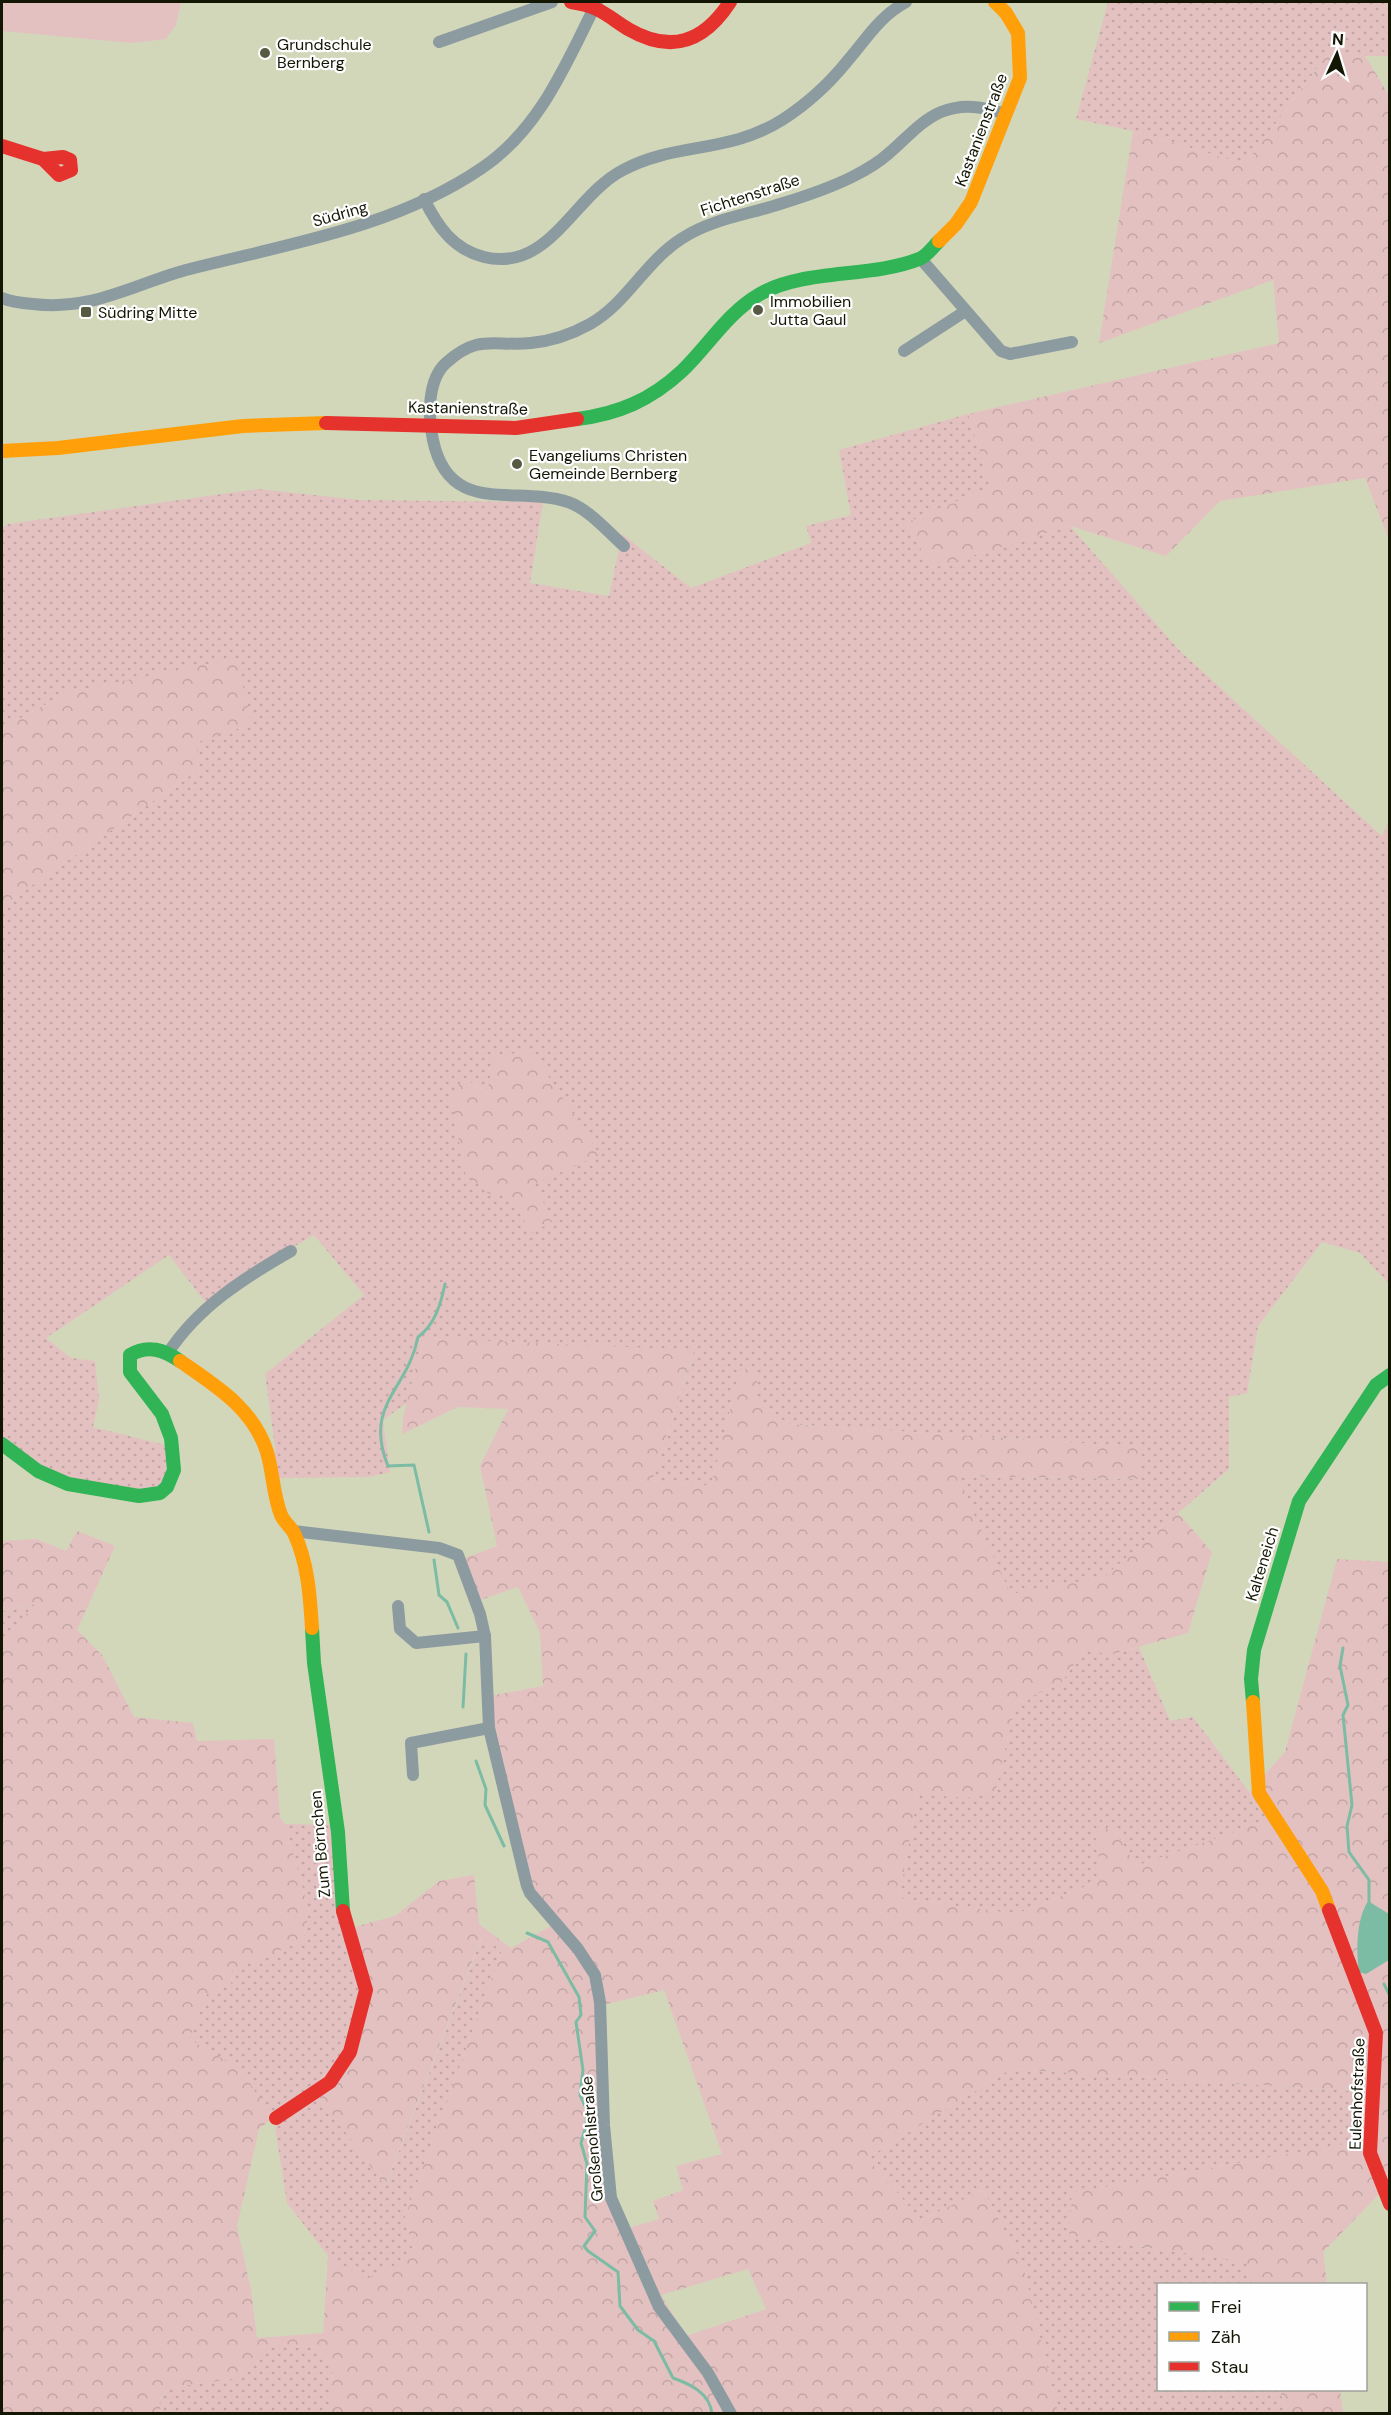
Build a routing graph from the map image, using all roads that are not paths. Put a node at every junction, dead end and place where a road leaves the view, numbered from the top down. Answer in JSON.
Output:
{"nodes":[{"id":1,"x":552,"y":2,"type":"edge"},
{"id":2,"x":571,"y":2,"type":"edge"},
{"id":3,"x":730,"y":2,"type":"edge"},
{"id":4,"x":906,"y":2,"type":"edge"},
{"id":5,"x":995,"y":2,"type":"edge"},
{"id":6,"x":595,"y":4,"type":"edge"},
{"id":7,"x":439,"y":42,"type":"dead end"},
{"id":8,"x":1006,"y":114,"type":"junction"},
{"id":9,"x":2,"y":146,"type":"edge"},
{"id":10,"x":43,"y":159,"type":"dead end"},
{"id":11,"x":424,"y":199,"type":"junction"},
{"id":12,"x":921,"y":259,"type":"junction"},
{"id":13,"x":2,"y":298,"type":"edge"},
{"id":14,"x":964,"y":312,"type":"junction"},
{"id":15,"x":1072,"y":342,"type":"dead end"},
{"id":16,"x":904,"y":351,"type":"dead end"},
{"id":17,"x":431,"y":424,"type":"junction"},
{"id":18,"x":2,"y":451,"type":"edge"},
{"id":19,"x":624,"y":546,"type":"dead end"},
{"id":20,"x":291,"y":1251,"type":"dead end"},
{"id":21,"x":168,"y":1353,"type":"junction"},
{"id":22,"x":1389,"y":1375,"type":"edge"},
{"id":23,"x":2,"y":1444,"type":"edge"},
{"id":24,"x":293,"y":1531,"type":"junction"},
{"id":25,"x":398,"y":1606,"type":"dead end"},
{"id":26,"x":485,"y":1635,"type":"junction"},
{"id":27,"x":489,"y":1728,"type":"junction"},
{"id":28,"x":413,"y":1776,"type":"dead end"},
{"id":29,"x":1259,"y":1793,"type":"joint"},
{"id":30,"x":276,"y":2118,"type":"dead end"},
{"id":31,"x":1389,"y":2204,"type":"edge"},
{"id":32,"x":731,"y":2414,"type":"edge"}],
"edges":[{"from":1,"to":7,"type":"street"},
{"from":2,"to":6,"type":"street"},
{"from":3,"to":6,"type":"street"},
{"from":4,"to":11,"type":"street"},
{"from":5,"to":8,"type":"street","name":"Kastanienstraße"},
{"from":6,"to":11,"type":"street","name":"Südring"},
{"from":8,"to":12,"type":"street","name":"Kastanienstraße"},
{"from":8,"to":17,"type":"street","name":"Fichtenstraße"},
{"from":9,"to":10,"type":"street"},
{"from":11,"to":13,"type":"street","name":"Südring"},
{"from":12,"to":14,"type":"street"},
{"from":12,"to":17,"type":"street","name":"Kastanienstraße"},
{"from":14,"to":15,"type":"street"},
{"from":14,"to":16,"type":"street"},
{"from":17,"to":18,"type":"street","name":"Kastanienstraße"},
{"from":17,"to":19,"type":"street","name":"Fichtenstraße"},
{"from":20,"to":21,"type":"street"},
{"from":21,"to":23,"type":"street"},
{"from":21,"to":24,"type":"street","name":"Zum Börnchen"},
{"from":22,"to":29,"type":"street","name":"Kalteneich"},
{"from":24,"to":26,"type":"street"},
{"from":24,"to":30,"type":"street","name":"Zum Börnchen"},
{"from":25,"to":26,"type":"street"},
{"from":26,"to":27,"type":"street"},
{"from":27,"to":28,"type":"street"},
{"from":27,"to":32,"type":"street","name":"Großenohlstraße"},
{"from":29,"to":31,"type":"street","name":"Eulenhofstraße"}]}
